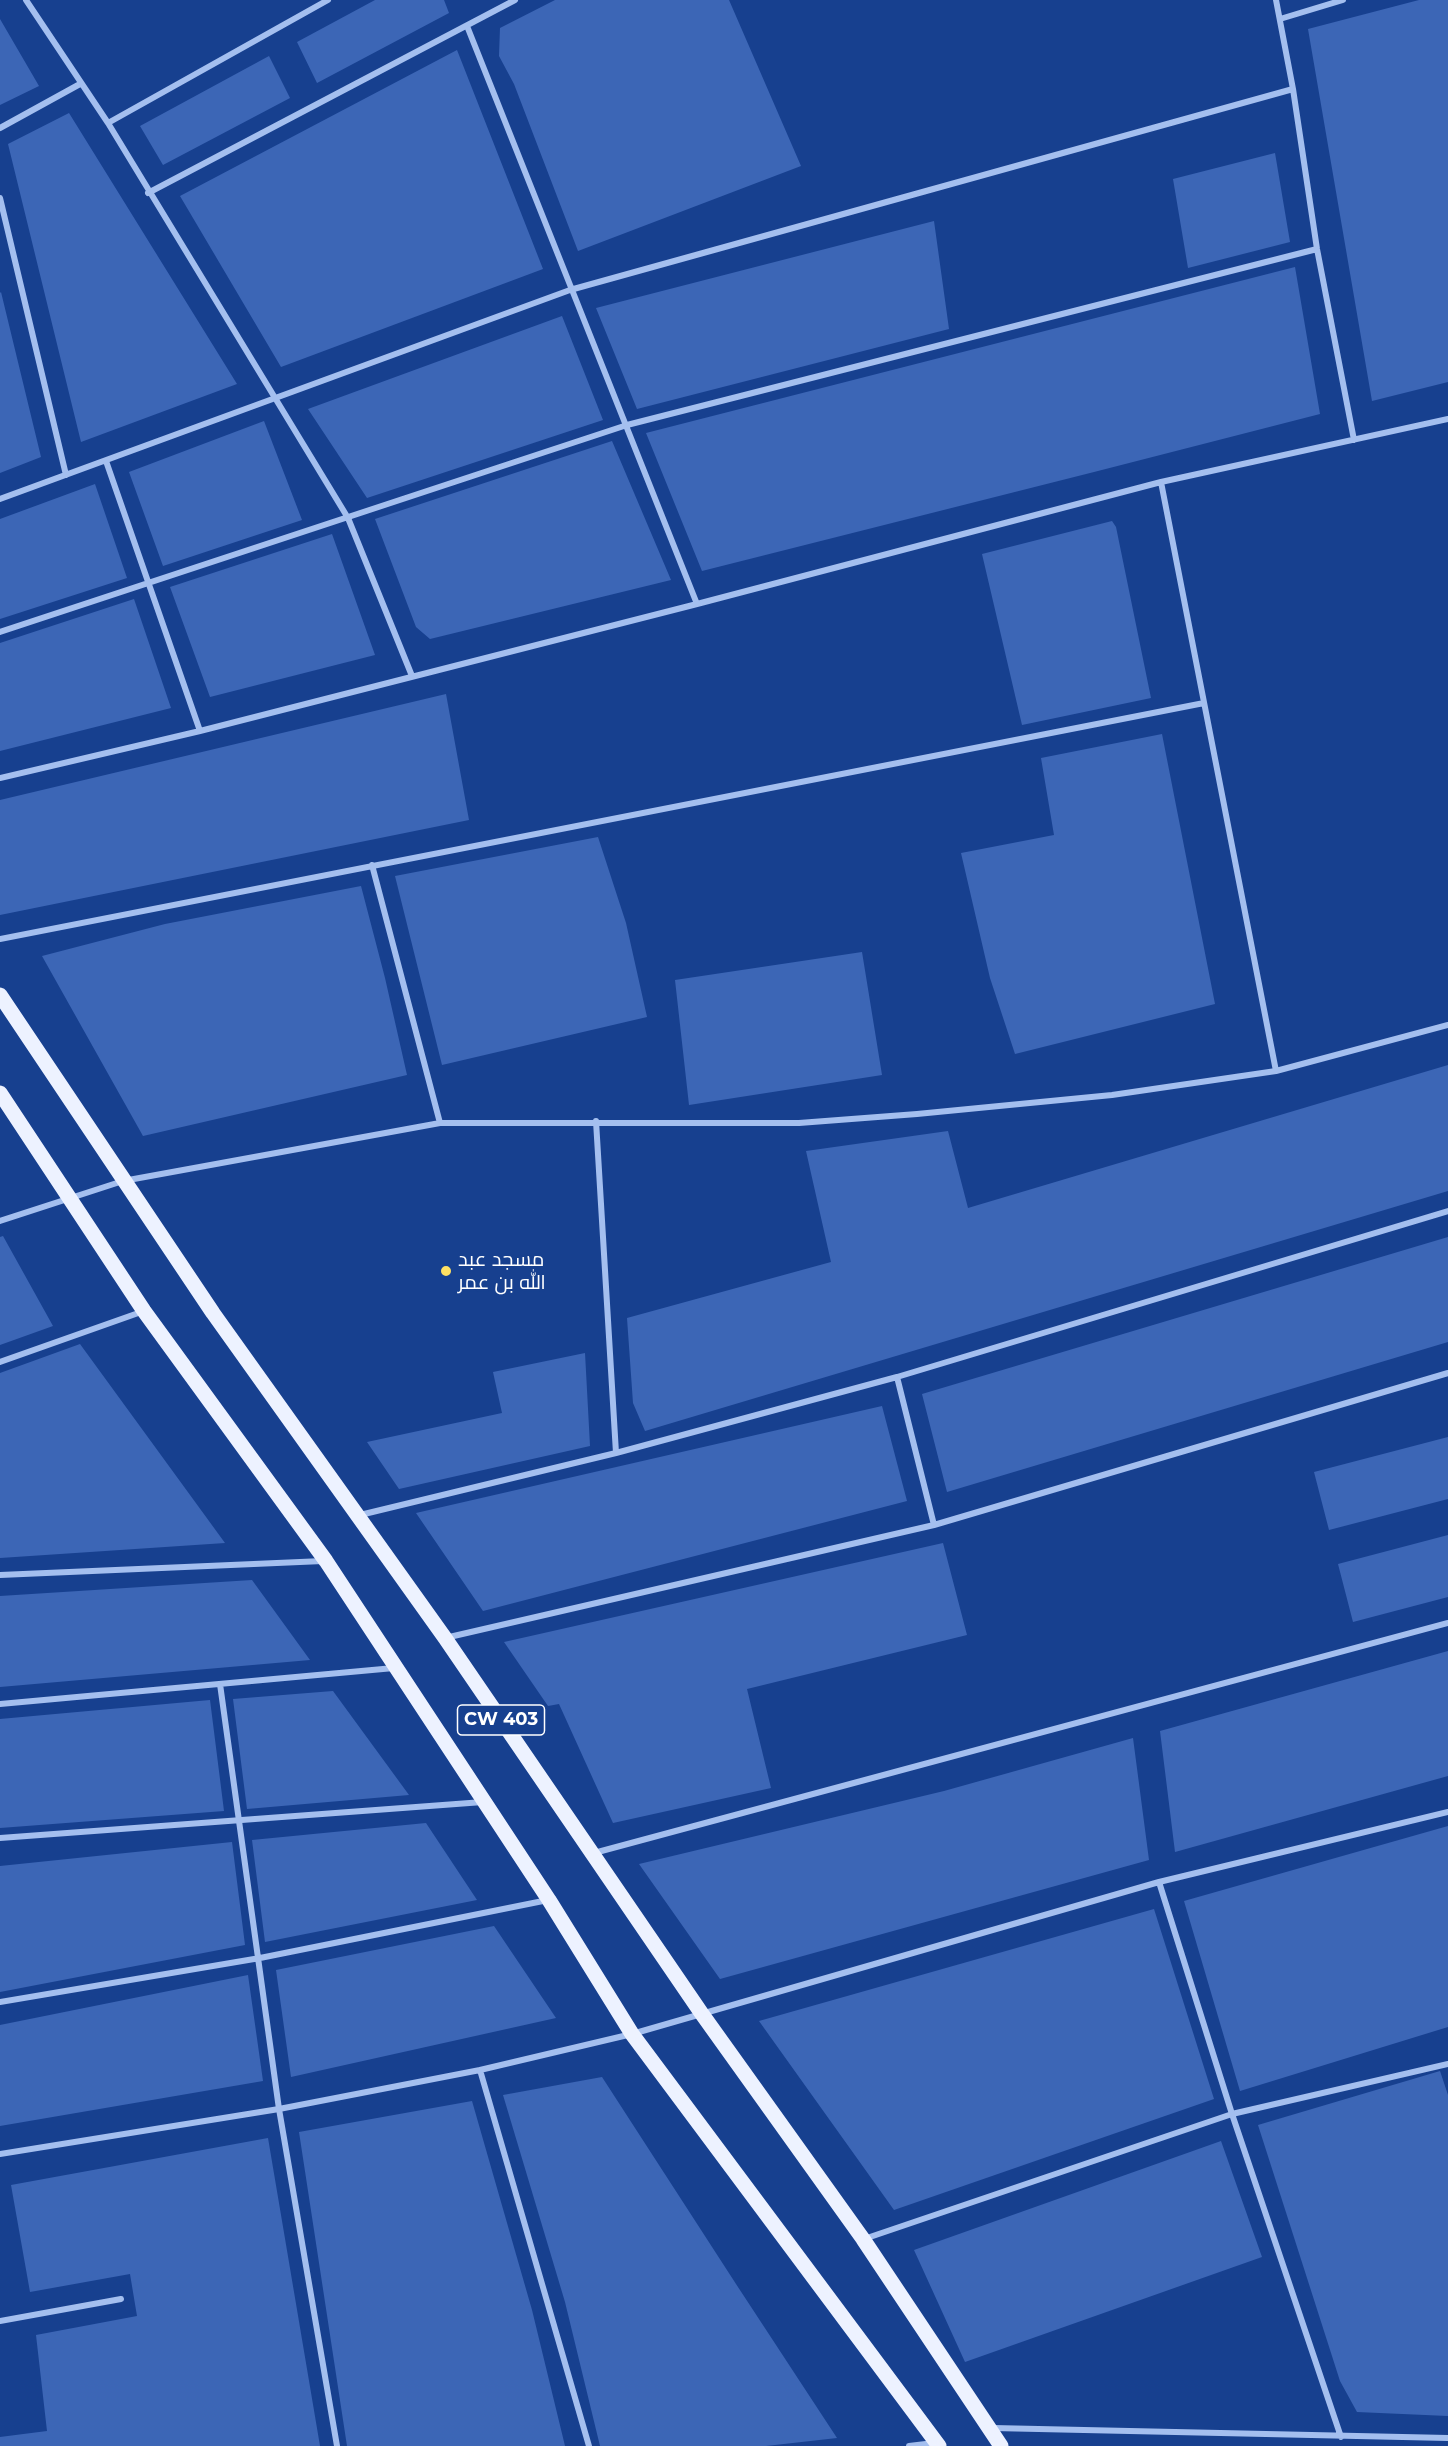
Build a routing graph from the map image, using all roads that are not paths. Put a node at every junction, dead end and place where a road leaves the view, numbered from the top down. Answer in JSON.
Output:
{"nodes":[{"id":1,"x":26,"y":0,"type":"edge"},
{"id":2,"x":328,"y":0,"type":"edge"},
{"id":3,"x":515,"y":0,"type":"edge"},
{"id":4,"x":1276,"y":0,"type":"edge"},
{"id":5,"x":1343,"y":0,"type":"edge"},
{"id":6,"x":1280,"y":19,"type":"junction"},
{"id":7,"x":467,"y":26,"type":"junction"},
{"id":8,"x":80,"y":84,"type":"junction"},
{"id":9,"x":1293,"y":89,"type":"junction"},
{"id":10,"x":108,"y":123,"type":"junction"},
{"id":11,"x":0,"y":128,"type":"edge"},
{"id":12,"x":148,"y":193,"type":"junction"},
{"id":13,"x":0,"y":198,"type":"edge"},
{"id":14,"x":1317,"y":249,"type":"junction"},
{"id":15,"x":570,"y":290,"type":"junction"},
{"id":16,"x":275,"y":397,"type":"junction"},
{"id":17,"x":1448,"y":419,"type":"edge"},
{"id":18,"x":627,"y":425,"type":"junction"},
{"id":19,"x":1354,"y":440,"type":"junction"},
{"id":20,"x":106,"y":461,"type":"junction"},
{"id":21,"x":66,"y":475,"type":"junction"},
{"id":22,"x":1161,"y":482,"type":"junction"},
{"id":23,"x":0,"y":500,"type":"edge"},
{"id":24,"x":348,"y":518,"type":"junction"},
{"id":25,"x":148,"y":584,"type":"junction"},
{"id":26,"x":697,"y":604,"type":"junction"},
{"id":27,"x":0,"y":632,"type":"edge"},
{"id":28,"x":412,"y":676,"type":"junction"},
{"id":29,"x":1204,"y":703,"type":"junction"},
{"id":30,"x":200,"y":730,"type":"junction"},
{"id":31,"x":0,"y":778,"type":"edge"},
{"id":32,"x":372,"y":865,"type":"junction"},
{"id":33,"x":0,"y":939,"type":"edge"},
{"id":34,"x":0,"y":995,"type":"edge"},
{"id":35,"x":1448,"y":1025,"type":"edge"},
{"id":36,"x":1276,"y":1071,"type":"junction"},
{"id":37,"x":0,"y":1093,"type":"edge"},
{"id":38,"x":596,"y":1121,"type":"junction"},
{"id":39,"x":440,"y":1123,"type":"junction"},
{"id":40,"x":123,"y":1181,"type":"junction"},
{"id":41,"x":70,"y":1201,"type":"junction"},
{"id":42,"x":1448,"y":1211,"type":"edge"},
{"id":43,"x":0,"y":1221,"type":"edge"},
{"id":44,"x":144,"y":1311,"type":"junction"},
{"id":45,"x":0,"y":1362,"type":"edge"},
{"id":46,"x":1448,"y":1373,"type":"edge"},
{"id":47,"x":897,"y":1377,"type":"junction"},
{"id":48,"x":616,"y":1453,"type":"junction"},
{"id":49,"x":357,"y":1516,"type":"junction"},
{"id":50,"x":934,"y":1525,"type":"junction"},
{"id":51,"x":326,"y":1561,"type":"junction"},
{"id":52,"x":0,"y":1575,"type":"edge"},
{"id":53,"x":1448,"y":1623,"type":"edge"},
{"id":54,"x":445,"y":1638,"type":"junction"},
{"id":55,"x":395,"y":1668,"type":"junction"},
{"id":56,"x":220,"y":1684,"type":"junction"},
{"id":57,"x":0,"y":1704,"type":"edge"},
{"id":58,"x":483,"y":1802,"type":"junction"},
{"id":59,"x":1448,"y":1812,"type":"edge"},
{"id":60,"x":237,"y":1820,"type":"junction"},
{"id":61,"x":0,"y":1838,"type":"edge"},
{"id":62,"x":593,"y":1853,"type":"junction"},
{"id":63,"x":1159,"y":1882,"type":"junction"},
{"id":64,"x":549,"y":1900,"type":"junction"},
{"id":65,"x":260,"y":1958,"type":"junction"},
{"id":66,"x":0,"y":2002,"type":"edge"},
{"id":67,"x":702,"y":2014,"type":"junction"},
{"id":68,"x":632,"y":2034,"type":"junction"},
{"id":69,"x":1448,"y":2064,"type":"edge"},
{"id":70,"x":480,"y":2070,"type":"junction"},
{"id":71,"x":279,"y":2109,"type":"junction"},
{"id":72,"x":1232,"y":2114,"type":"junction"},
{"id":73,"x":0,"y":2154,"type":"edge"},
{"id":74,"x":863,"y":2239,"type":"junction"},
{"id":75,"x":121,"y":2299,"type":"dead end"},
{"id":76,"x":0,"y":2321,"type":"edge"},
{"id":77,"x":988,"y":2428,"type":"junction"},
{"id":78,"x":1341,"y":2437,"type":"junction"},
{"id":79,"x":1448,"y":2438,"type":"edge"},
{"id":80,"x":938,"y":2444,"type":"edge"},
{"id":81,"x":337,"y":2446,"type":"edge"},
{"id":82,"x":589,"y":2446,"type":"edge"},
{"id":83,"x":909,"y":2446,"type":"edge"},
{"id":84,"x":1001,"y":2446,"type":"edge"}],
"edges":[{"from":1,"to":8,"type":"street"},
{"from":2,"to":10,"type":"street"},
{"from":3,"to":7,"type":"street"},
{"from":4,"to":6,"type":"street"},
{"from":5,"to":6,"type":"street"},
{"from":6,"to":9,"type":"street"},
{"from":7,"to":12,"type":"street"},
{"from":7,"to":15,"type":"street"},
{"from":8,"to":10,"type":"street"},
{"from":8,"to":11,"type":"street"},
{"from":9,"to":14,"type":"street"},
{"from":9,"to":15,"type":"street"},
{"from":10,"to":12,"type":"street"},
{"from":12,"to":16,"type":"street"},
{"from":13,"to":21,"type":"street"},
{"from":14,"to":18,"type":"street"},
{"from":14,"to":19,"type":"street"},
{"from":15,"to":16,"type":"street"},
{"from":15,"to":18,"type":"street"},
{"from":16,"to":20,"type":"street"},
{"from":16,"to":24,"type":"street"},
{"from":17,"to":19,"type":"street"},
{"from":18,"to":24,"type":"street"},
{"from":18,"to":26,"type":"street"},
{"from":19,"to":22,"type":"street"},
{"from":20,"to":21,"type":"street"},
{"from":20,"to":25,"type":"street"},
{"from":21,"to":23,"type":"street"},
{"from":22,"to":26,"type":"street"},
{"from":22,"to":29,"type":"street"},
{"from":24,"to":25,"type":"street"},
{"from":24,"to":28,"type":"street"},
{"from":25,"to":27,"type":"street"},
{"from":25,"to":30,"type":"street"},
{"from":26,"to":28,"type":"street"},
{"from":28,"to":30,"type":"street"},
{"from":29,"to":32,"type":"street"},
{"from":29,"to":36,"type":"street"},
{"from":30,"to":31,"type":"street"},
{"from":32,"to":33,"type":"street"},
{"from":32,"to":39,"type":"street"},
{"from":34,"to":40,"type":"main road","number":"CW 403"},
{"from":35,"to":36,"type":"street"},
{"from":36,"to":38,"type":"street"},
{"from":37,"to":41,"type":"main road","number":"CW 403"},
{"from":38,"to":39,"type":"street"},
{"from":38,"to":48,"type":"street"},
{"from":39,"to":40,"type":"street"},
{"from":40,"to":41,"type":"street"},
{"from":40,"to":49,"type":"main road","number":"CW 403"},
{"from":41,"to":43,"type":"street"},
{"from":41,"to":44,"type":"main road","number":"CW 403"},
{"from":42,"to":47,"type":"street"},
{"from":44,"to":45,"type":"street"},
{"from":44,"to":51,"type":"main road","number":"CW 403"},
{"from":46,"to":50,"type":"street"},
{"from":47,"to":48,"type":"street"},
{"from":47,"to":50,"type":"street"},
{"from":48,"to":49,"type":"street"},
{"from":49,"to":54,"type":"main road","number":"CW 403"},
{"from":50,"to":54,"type":"street"},
{"from":51,"to":52,"type":"street"},
{"from":51,"to":55,"type":"main road","number":"CW 403"},
{"from":53,"to":62,"type":"street"},
{"from":54,"to":62,"type":"main road","number":"CW 403"},
{"from":55,"to":56,"type":"street"},
{"from":55,"to":58,"type":"main road","number":"CW 403"},
{"from":56,"to":57,"type":"street"},
{"from":56,"to":60,"type":"street"},
{"from":58,"to":60,"type":"street"},
{"from":58,"to":64,"type":"main road","number":"CW 403"},
{"from":59,"to":63,"type":"street"},
{"from":60,"to":61,"type":"street"},
{"from":60,"to":65,"type":"street"},
{"from":62,"to":67,"type":"main road","number":"CW 403"},
{"from":63,"to":67,"type":"street"},
{"from":63,"to":72,"type":"street"},
{"from":64,"to":65,"type":"street"},
{"from":64,"to":68,"type":"main road","number":"CW 403"},
{"from":65,"to":66,"type":"street"},
{"from":65,"to":71,"type":"street"},
{"from":67,"to":68,"type":"street"},
{"from":67,"to":74,"type":"main road","number":"CW 403"},
{"from":68,"to":70,"type":"street"},
{"from":68,"to":80,"type":"main road","number":"CW 403"},
{"from":69,"to":72,"type":"street"},
{"from":70,"to":71,"type":"street"},
{"from":70,"to":82,"type":"street"},
{"from":71,"to":73,"type":"street"},
{"from":71,"to":81,"type":"street"},
{"from":72,"to":74,"type":"street"},
{"from":72,"to":78,"type":"street"},
{"from":74,"to":77,"type":"main road","number":"CW 403"},
{"from":75,"to":76,"type":"street"},
{"from":77,"to":78,"type":"street"},
{"from":77,"to":84,"type":"main road","number":"CW 403"},
{"from":78,"to":79,"type":"street"},
{"from":80,"to":83,"type":"street"}]}
